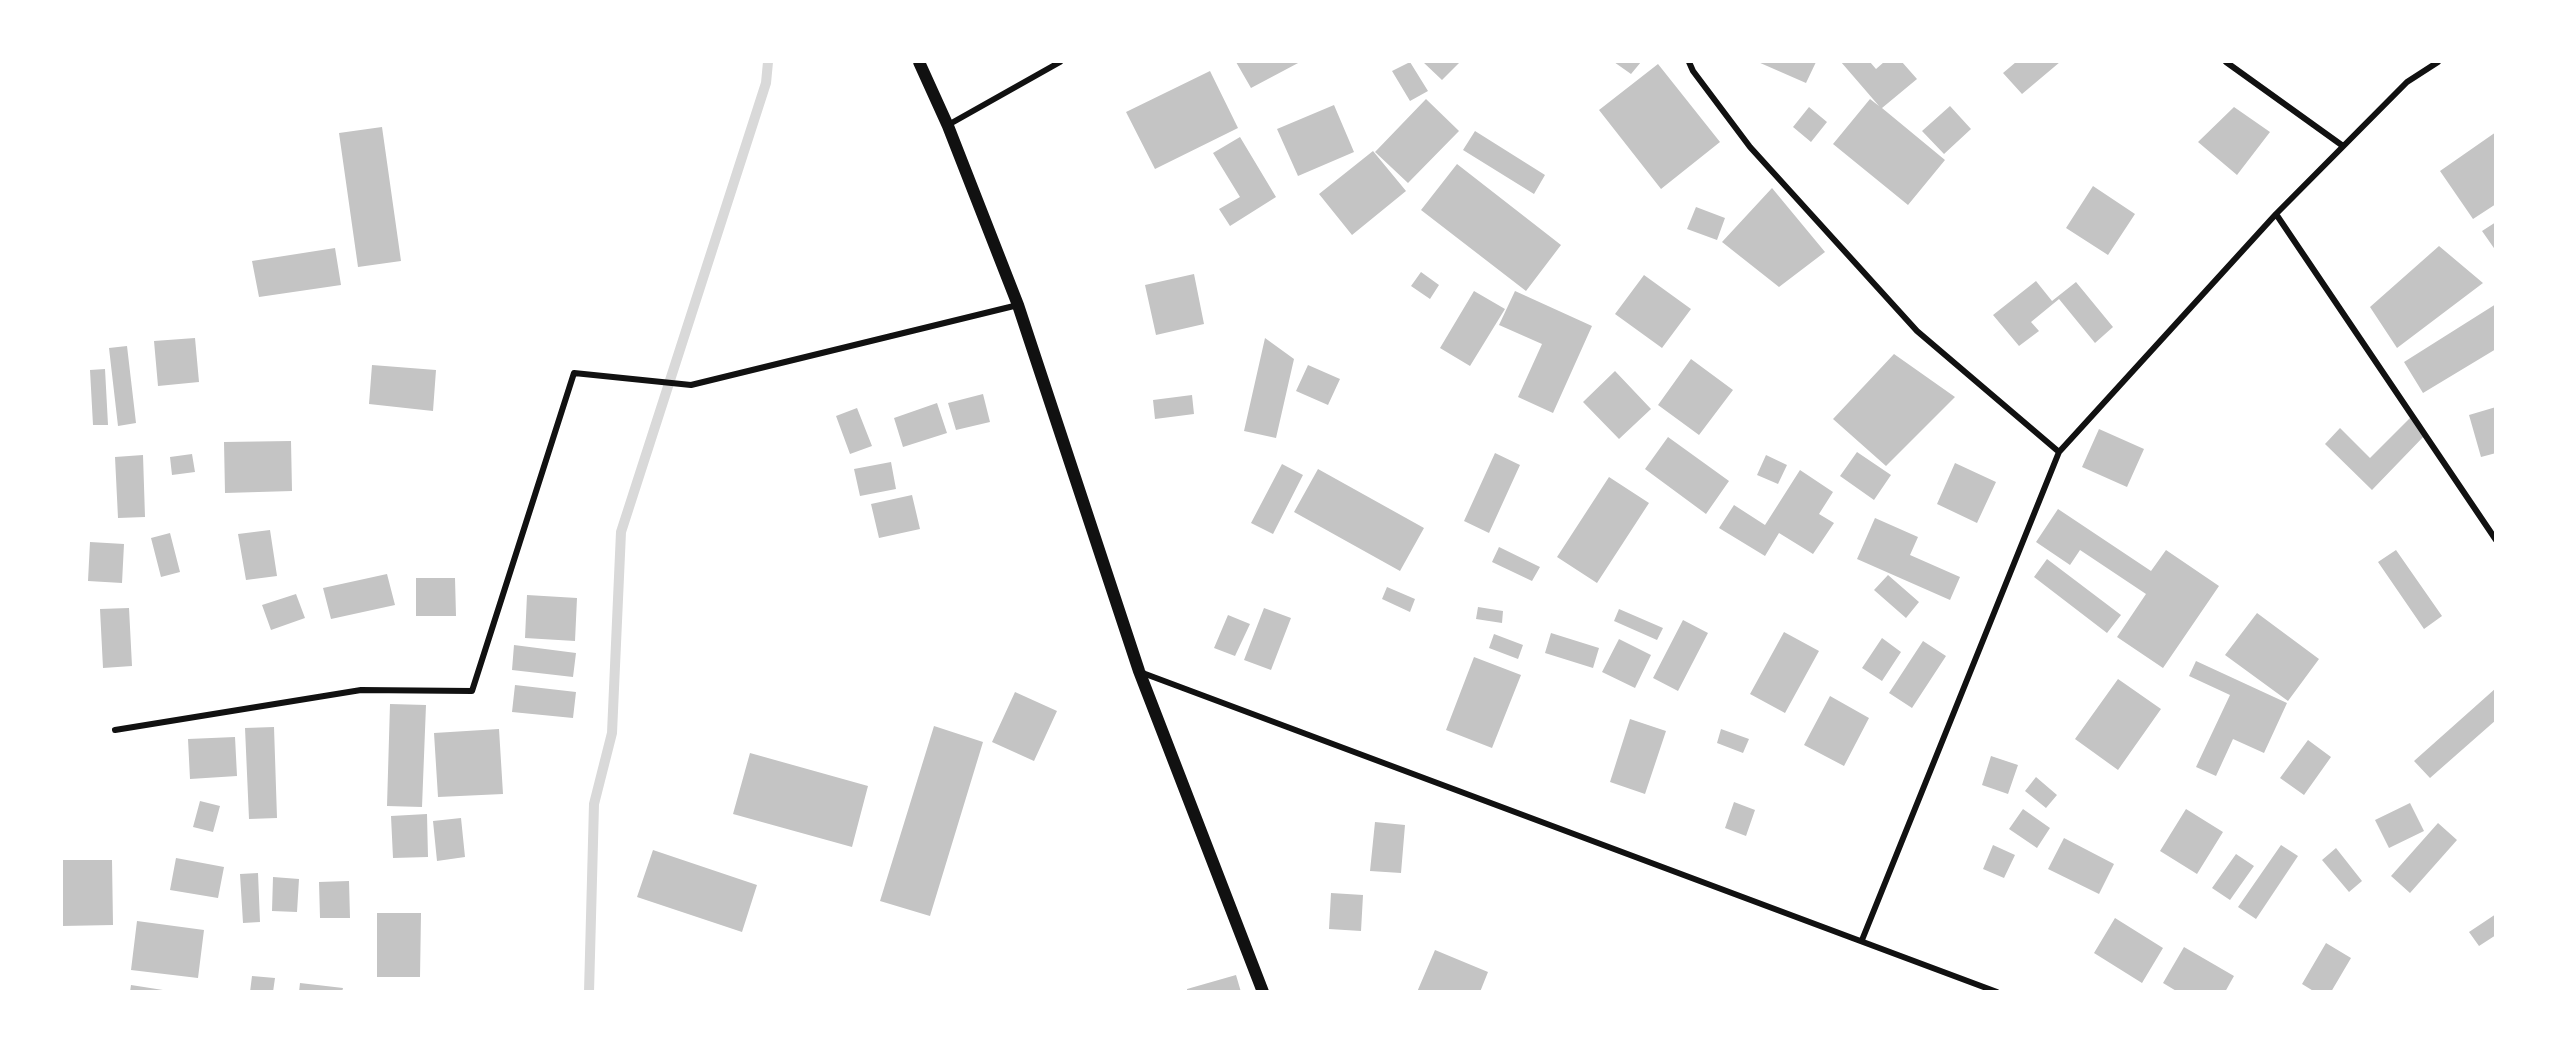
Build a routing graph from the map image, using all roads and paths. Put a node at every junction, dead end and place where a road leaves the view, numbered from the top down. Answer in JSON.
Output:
{"nodes":[{"id":1,"x":919,"y":62,"type":"edge"},
{"id":2,"x":1060,"y":62,"type":"edge"},
{"id":3,"x":1689,"y":62,"type":"edge"},
{"id":4,"x":2226,"y":62,"type":"edge"},
{"id":5,"x":2438,"y":62,"type":"edge"},
{"id":6,"x":948,"y":126,"type":"junction"},
{"id":7,"x":2343,"y":146,"type":"junction"},
{"id":8,"x":2276,"y":214,"type":"junction"},
{"id":9,"x":1018,"y":305,"type":"junction"},
{"id":10,"x":2059,"y":452,"type":"junction"},
{"id":11,"x":2496,"y":540,"type":"edge"},
{"id":12,"x":1139,"y":672,"type":"junction"},
{"id":13,"x":115,"y":730,"type":"dead end"},
{"id":14,"x":1863,"y":940,"type":"junction"},
{"id":15,"x":1263,"y":992,"type":"edge"},
{"id":16,"x":1997,"y":992,"type":"edge"}],
"edges":[{"from":1,"to":6,"type":"main road"},
{"from":2,"to":6,"type":"street"},
{"from":3,"to":10,"type":"street"},
{"from":4,"to":7,"type":"street"},
{"from":5,"to":7,"type":"street"},
{"from":6,"to":9,"type":"main road"},
{"from":7,"to":8,"type":"street"},
{"from":8,"to":10,"type":"street"},
{"from":8,"to":11,"type":"street"},
{"from":9,"to":12,"type":"main road"},
{"from":9,"to":13,"type":"street"},
{"from":10,"to":14,"type":"street"},
{"from":12,"to":14,"type":"street"},
{"from":12,"to":15,"type":"main road"},
{"from":14,"to":16,"type":"street"}]}
